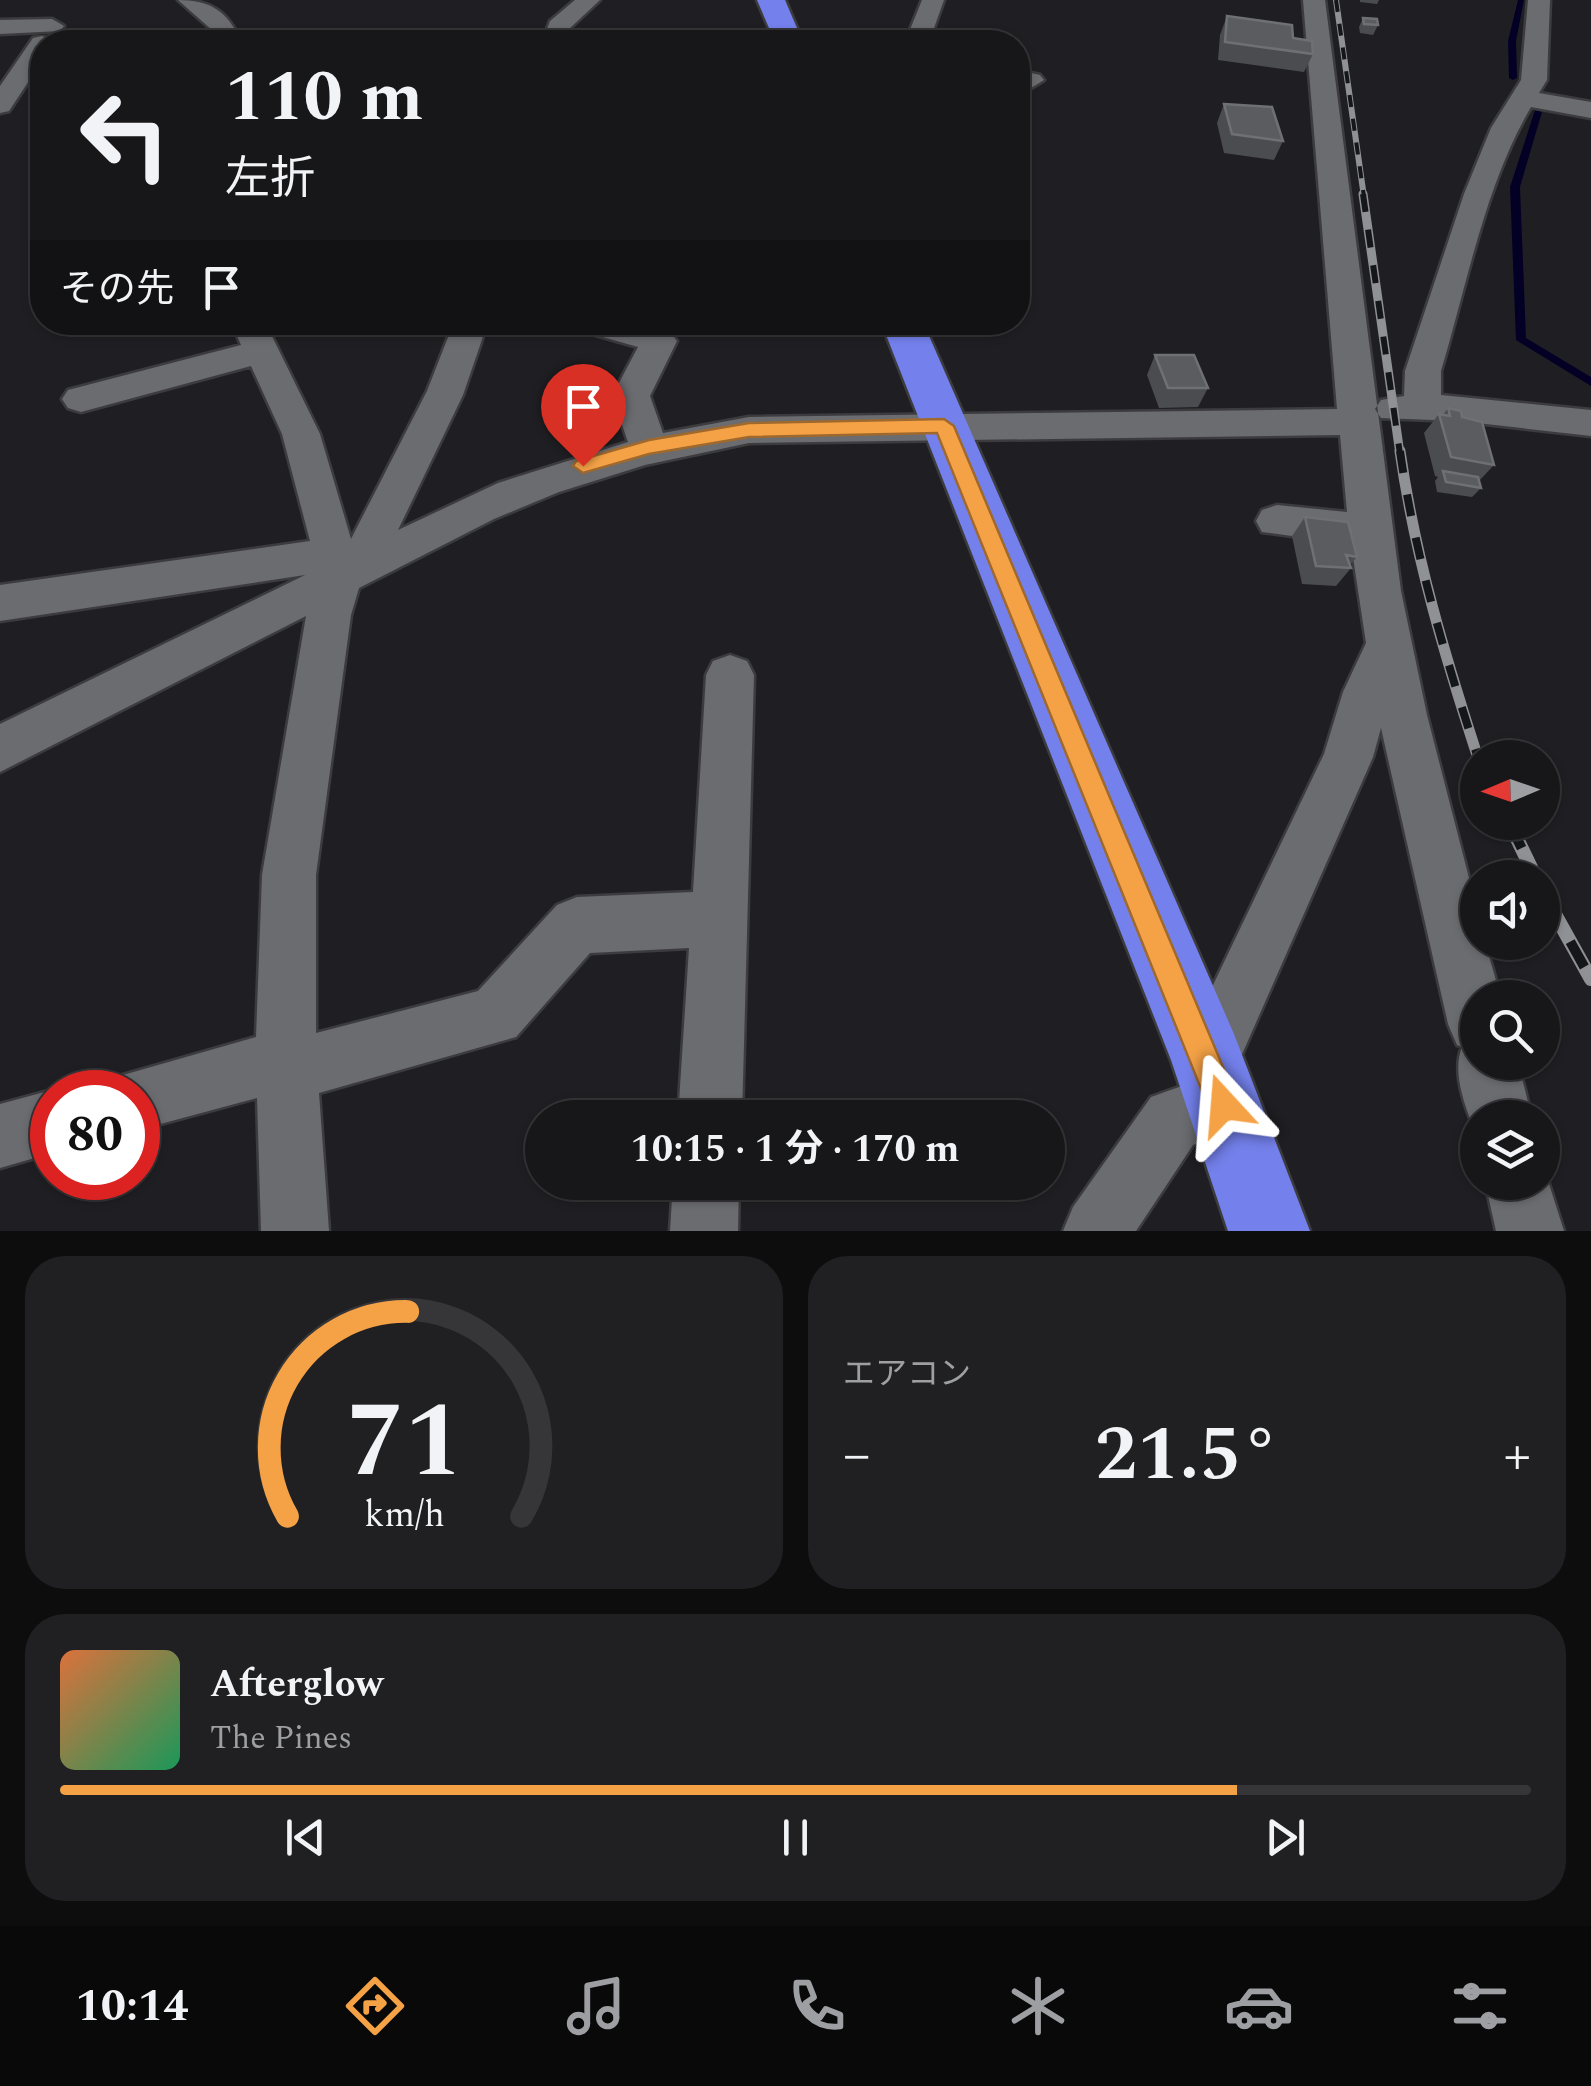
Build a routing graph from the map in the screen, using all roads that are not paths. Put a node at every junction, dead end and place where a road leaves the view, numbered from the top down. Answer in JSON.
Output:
{"nodes":[{"id":1,"x":188,"y":0,"type":"edge"},
{"id":2,"x":590,"y":0,"type":"edge"},
{"id":3,"x":771,"y":0,"type":"edge"},
{"id":4,"x":933,"y":0,"type":"edge"},
{"id":5,"x":1314,"y":0,"type":"edge"},
{"id":6,"x":1539,"y":0,"type":"edge"},
{"id":7,"x":0,"y":27,"type":"edge"},
{"id":8,"x":38,"y":30,"type":"edge"},
{"id":9,"x":224,"y":30,"type":"edge"},
{"id":10,"x":557,"y":30,"type":"edge"},
{"id":11,"x":784,"y":30,"type":"edge"},
{"id":12,"x":921,"y":30,"type":"edge"},
{"id":13,"x":30,"y":61,"type":"edge"},
{"id":14,"x":1521,"y":98,"type":"junction"},
{"id":15,"x":0,"y":105,"type":"edge"},
{"id":16,"x":1591,"y":110,"type":"edge"},
{"id":17,"x":466,"y":335,"type":"edge"},
{"id":18,"x":637,"y":335,"type":"edge"},
{"id":19,"x":907,"y":335,"type":"edge"},
{"id":20,"x":255,"y":337,"type":"edge"},
{"id":21,"x":81,"y":400,"type":"dead end"},
{"id":22,"x":1422,"y":408,"type":"junction"},
{"id":23,"x":1358,"y":417,"type":"junction"},
{"id":24,"x":1591,"y":423,"type":"edge"},
{"id":25,"x":944,"y":426,"type":"junction"},
{"id":26,"x":649,"y":447,"type":"junction"},
{"id":27,"x":1277,"y":521,"type":"dead end"},
{"id":28,"x":1370,"y":530,"type":"junction"},
{"id":29,"x":345,"y":566,"type":"junction"},
{"id":30,"x":0,"y":603,"type":"edge"},
{"id":31,"x":1389,"y":642,"type":"junction"},
{"id":32,"x":730,"y":674,"type":"dead end"},
{"id":33,"x":0,"y":749,"type":"edge"},
{"id":34,"x":719,"y":919,"type":"junction"},
{"id":35,"x":1468,"y":980,"type":"edge"},
{"id":36,"x":287,"y":1066,"type":"junction"},
{"id":37,"x":1216,"y":1082,"type":"junction"},
{"id":38,"x":160,"y":1094,"type":"edge"},
{"id":39,"x":711,"y":1100,"type":"edge"},
{"id":40,"x":30,"y":1128,"type":"edge"},
{"id":41,"x":0,"y":1136,"type":"edge"},
{"id":42,"x":705,"y":1200,"type":"edge"},
{"id":43,"x":1522,"y":1200,"type":"edge"},
{"id":44,"x":295,"y":1231,"type":"edge"},
{"id":45,"x":704,"y":1231,"type":"edge"},
{"id":46,"x":1097,"y":1231,"type":"edge"},
{"id":47,"x":1268,"y":1231,"type":"edge"},
{"id":48,"x":1530,"y":1231,"type":"edge"}],
"edges":[{"from":1,"to":9,"type":"street"},
{"from":2,"to":10,"type":"street"},
{"from":3,"to":11,"type":"highway"},
{"from":4,"to":12,"type":"street"},
{"from":5,"to":23,"type":"street"},
{"from":6,"to":14,"type":"street"},
{"from":7,"to":8,"type":"street"},
{"from":13,"to":15,"type":"street"},
{"from":14,"to":16,"type":"street"},
{"from":14,"to":22,"type":"street"},
{"from":17,"to":29,"type":"street"},
{"from":18,"to":26,"type":"street"},
{"from":19,"to":25,"type":"highway"},
{"from":20,"to":21,"type":"street"},
{"from":20,"to":29,"type":"street"},
{"from":22,"to":23,"type":"street"},
{"from":22,"to":24,"type":"street"},
{"from":23,"to":25,"type":"street"},
{"from":23,"to":28,"type":"street"},
{"from":25,"to":26,"type":"street"},
{"from":25,"to":37,"type":"highway"},
{"from":26,"to":29,"type":"street"},
{"from":27,"to":28,"type":"street"},
{"from":28,"to":31,"type":"street"},
{"from":29,"to":30,"type":"street"},
{"from":29,"to":33,"type":"street"},
{"from":29,"to":36,"type":"street"},
{"from":31,"to":35,"type":"street"},
{"from":31,"to":37,"type":"street"},
{"from":32,"to":34,"type":"street"},
{"from":34,"to":36,"type":"street"},
{"from":34,"to":39,"type":"street"},
{"from":36,"to":38,"type":"street"},
{"from":36,"to":44,"type":"street"},
{"from":37,"to":46,"type":"street"},
{"from":37,"to":47,"type":"highway"},
{"from":40,"to":41,"type":"street"},
{"from":42,"to":45,"type":"street"},
{"from":43,"to":48,"type":"street"}]}
